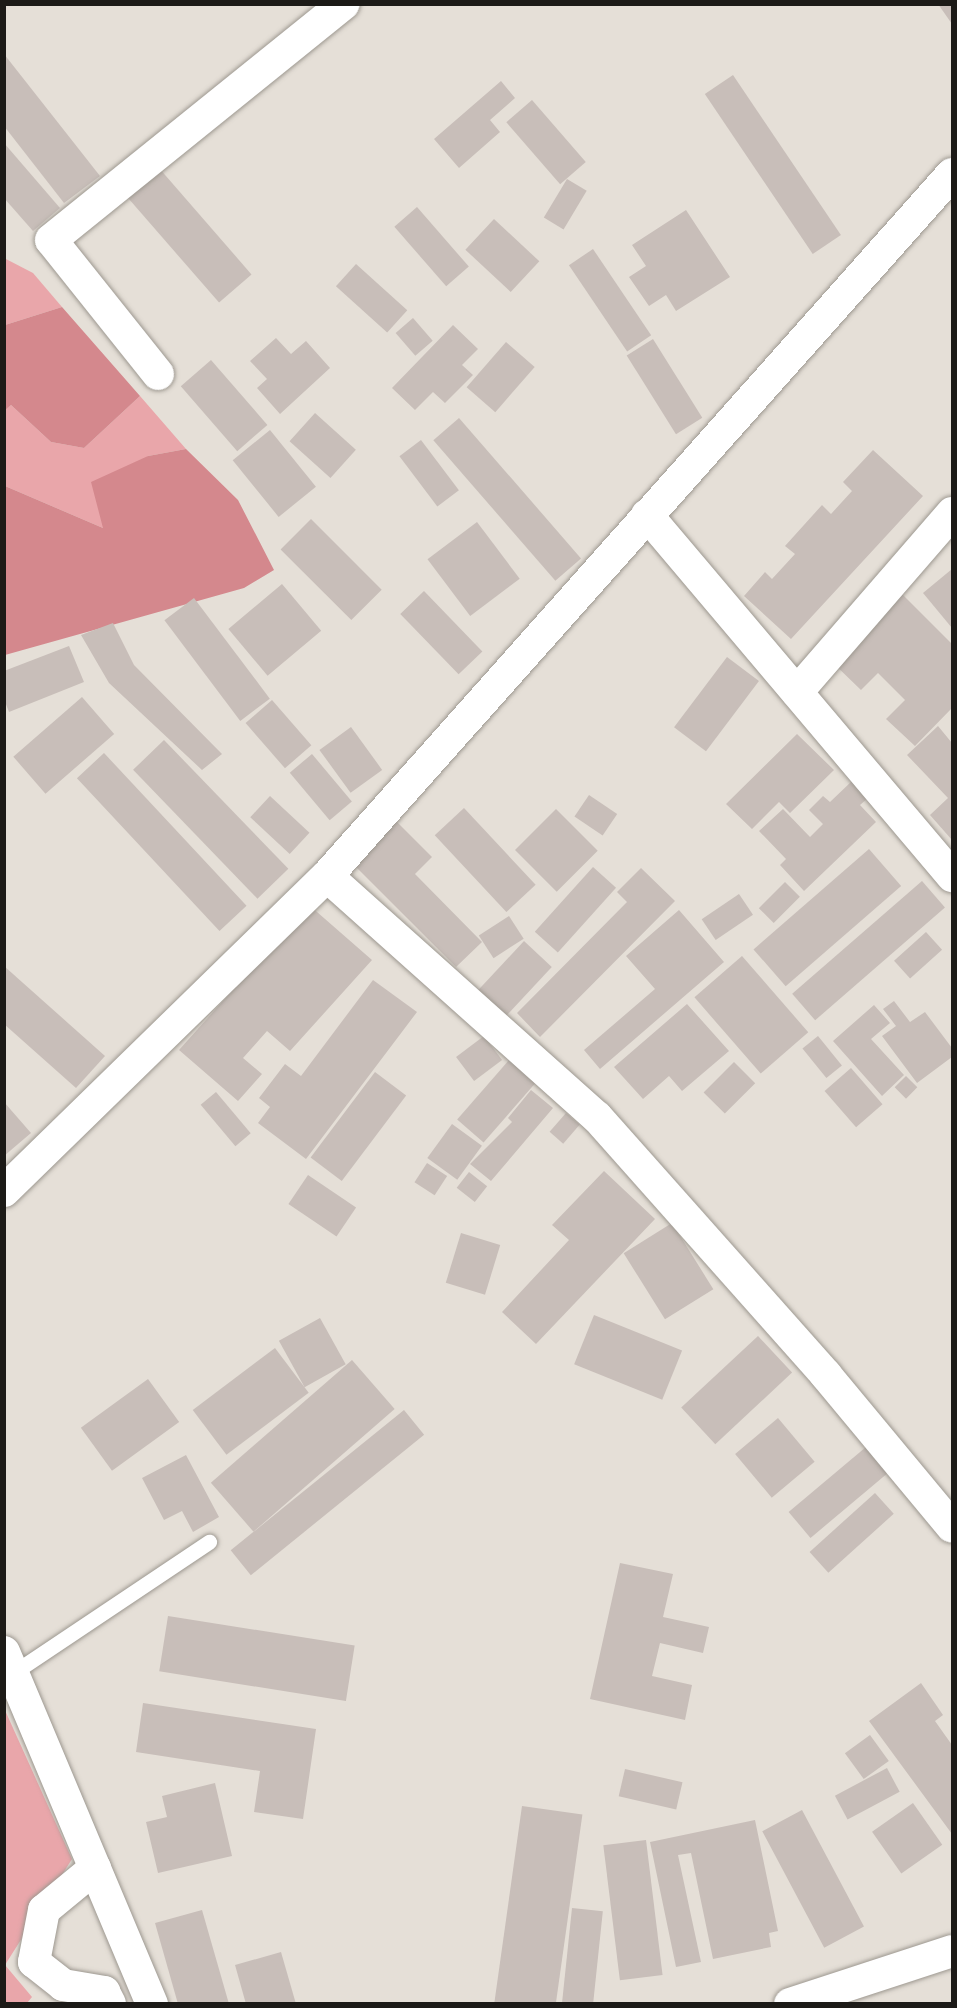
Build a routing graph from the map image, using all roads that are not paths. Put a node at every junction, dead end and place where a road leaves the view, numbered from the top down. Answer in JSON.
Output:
{"nodes":[{"id":1,"x":344,"y":4,"type":"edge"},
{"id":2,"x":952,"y":174,"type":"edge"},
{"id":3,"x":158,"y":374,"type":"dead end"},
{"id":4,"x":952,"y":513,"type":"edge"},
{"id":5,"x":647,"y":515,"type":"junction"},
{"id":6,"x":797,"y":692,"type":"junction"},
{"id":7,"x":327,"y":876,"type":"junction"},
{"id":8,"x":952,"y":876,"type":"edge"},
{"id":9,"x":4,"y":1191,"type":"edge"},
{"id":10,"x":952,"y":1527,"type":"edge"},
{"id":11,"x":209,"y":1542,"type":"dead end"},
{"id":12,"x":9,"y":1663,"type":"edge"},
{"id":13,"x":95,"y":1868,"type":"junction"},
{"id":14,"x":952,"y":1951,"type":"edge"},
{"id":15,"x":110,"y":2004,"type":"edge"},
{"id":16,"x":152,"y":2004,"type":"edge"},
{"id":17,"x":790,"y":2004,"type":"edge"}],
"edges":[{"from":1,"to":3,"type":"street"},
{"from":2,"to":5,"type":"street"},
{"from":4,"to":6,"type":"street"},
{"from":5,"to":6,"type":"street"},
{"from":5,"to":7,"type":"street"},
{"from":6,"to":8,"type":"street"},
{"from":7,"to":9,"type":"street"},
{"from":7,"to":10,"type":"street"},
{"from":11,"to":12,"type":"lane"},
{"from":12,"to":13,"type":"street"},
{"from":13,"to":15,"type":"street"},
{"from":13,"to":16,"type":"street"},
{"from":14,"to":17,"type":"street"}]}
